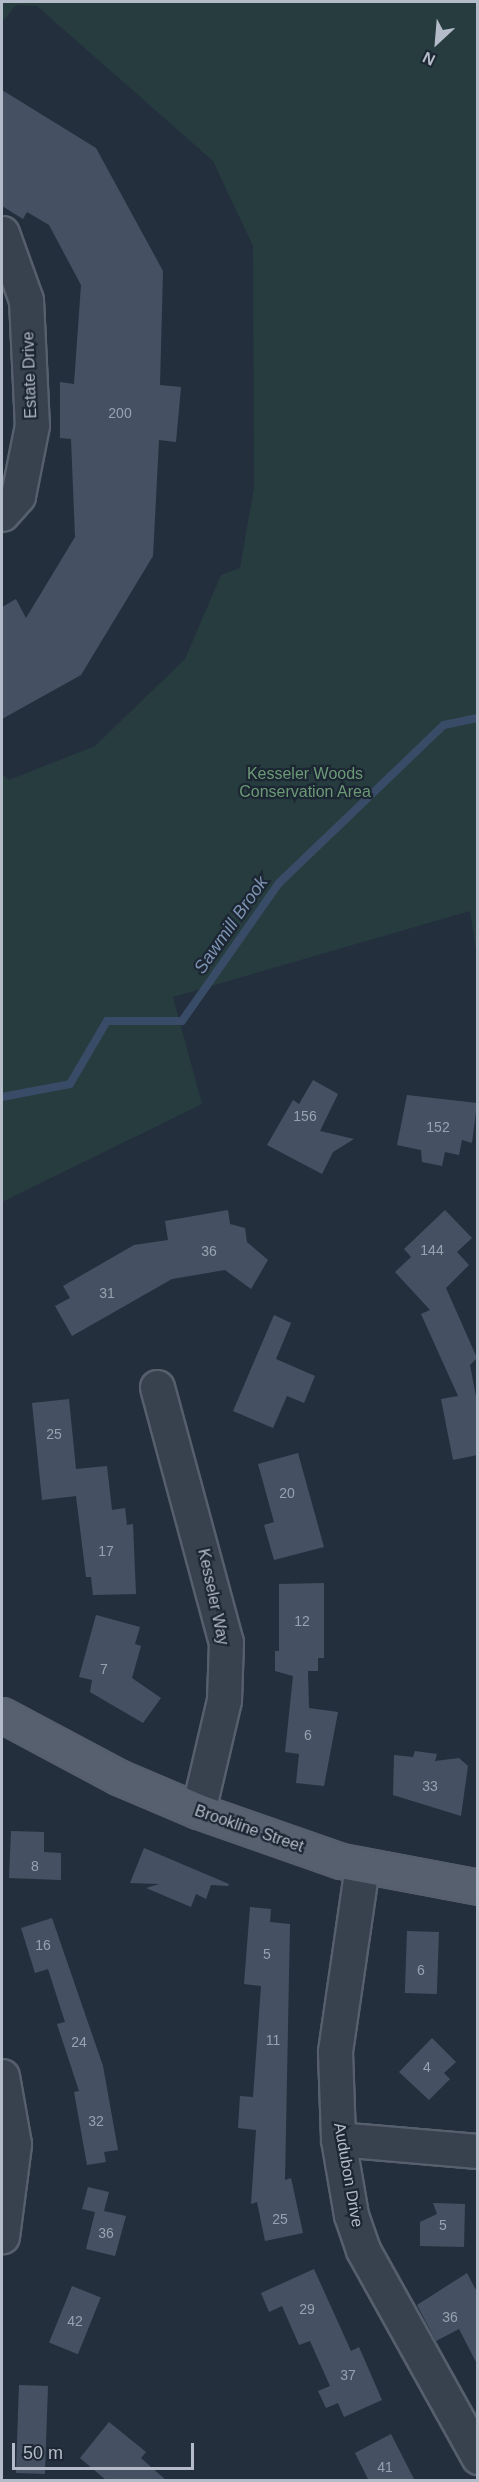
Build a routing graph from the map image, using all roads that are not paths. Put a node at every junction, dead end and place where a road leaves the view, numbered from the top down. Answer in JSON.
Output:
{"nodes":[{"id":1,"x":2,"y":233,"type":"edge"},
{"id":2,"x":2,"y":514,"type":"edge"},
{"id":3,"x":157,"y":1387,"type":"dead end"},
{"id":4,"x":2,"y":1715,"type":"edge"},
{"id":5,"x":198,"y":1811,"type":"junction"},
{"id":6,"x":362,"y":1866,"type":"junction"},
{"id":7,"x":477,"y":1887,"type":"edge"},
{"id":8,"x":2,"y":2076,"type":"edge"},
{"id":9,"x":338,"y":2139,"type":"junction"},
{"id":10,"x":477,"y":2151,"type":"edge"},
{"id":11,"x":2,"y":2236,"type":"edge"},
{"id":12,"x":477,"y":2457,"type":"edge"}],
"edges":[{"from":1,"to":2,"type":"street","name":"Estate Drive"},
{"from":3,"to":5,"type":"street","name":"Kesseler Way"},
{"from":4,"to":5,"type":"main road","name":"Brookline Street"},
{"from":5,"to":6,"type":"main road","name":"Brookline Street"},
{"from":6,"to":7,"type":"main road","name":"Brookline Street"},
{"from":6,"to":9,"type":"street","name":"Audubon Drive"},
{"from":8,"to":11,"type":"street"},
{"from":9,"to":10,"type":"street"},
{"from":9,"to":12,"type":"street","name":"Audubon Drive"}]}
